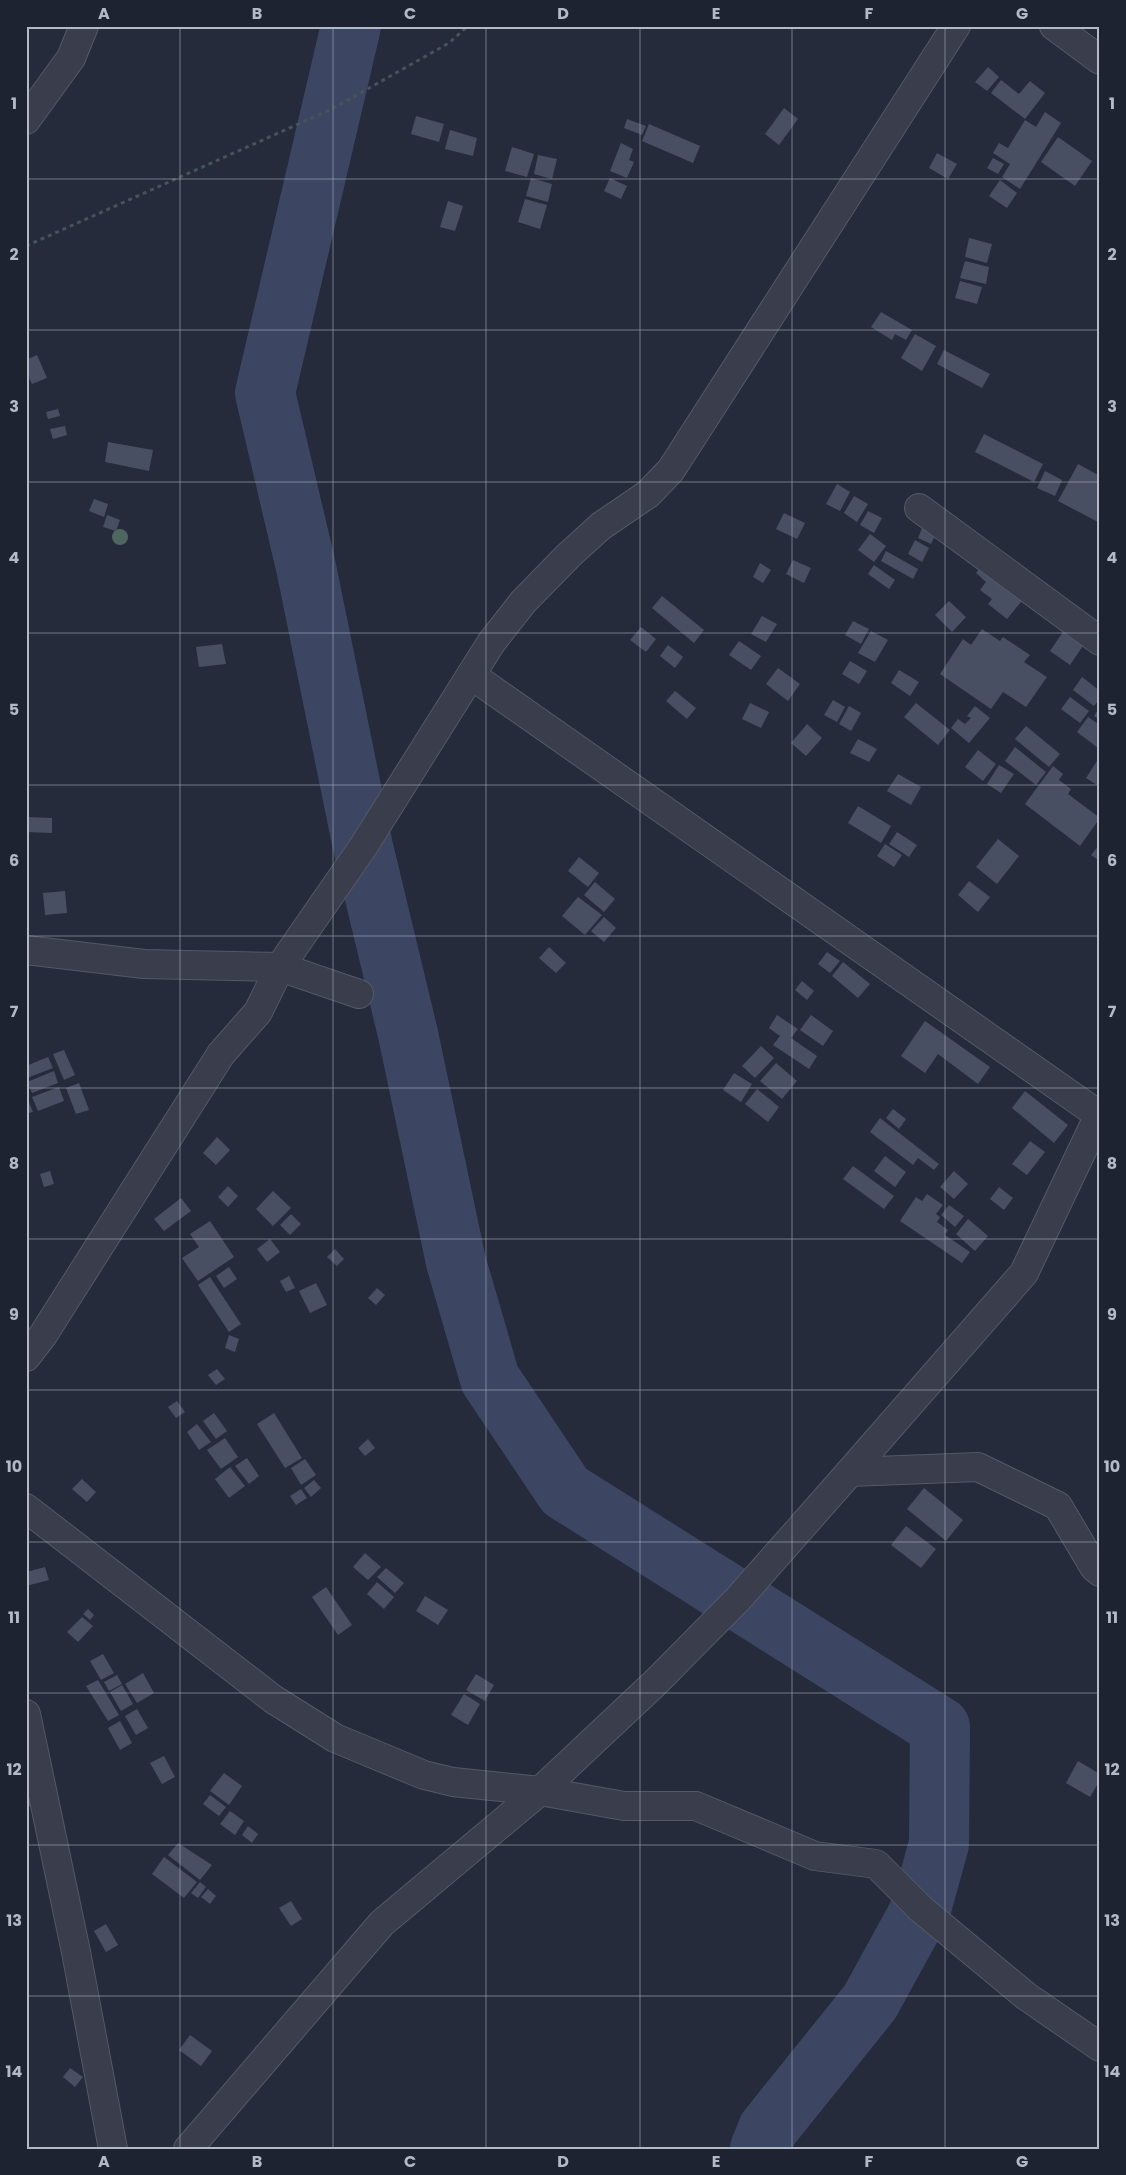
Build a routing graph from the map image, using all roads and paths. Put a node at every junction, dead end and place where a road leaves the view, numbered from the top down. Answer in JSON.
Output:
{"nodes":[{"id":1,"x":84,"y":26,"type":"edge"},
{"id":2,"x":468,"y":26,"type":"edge"},
{"id":3,"x":956,"y":26,"type":"edge"},
{"id":4,"x":1054,"y":26,"type":"edge"},
{"id":5,"x":1100,"y":60,"type":"edge"},
{"id":6,"x":26,"y":120,"type":"edge"},
{"id":7,"x":26,"y":246,"type":"edge"},
{"id":8,"x":919,"y":508,"type":"dead end"},
{"id":9,"x":1100,"y":641,"type":"edge"},
{"id":10,"x":471,"y":675,"type":"junction"},
{"id":11,"x":26,"y":950,"type":"edge"},
{"id":12,"x":280,"y":967,"type":"junction"},
{"id":13,"x":359,"y":994,"type":"dead end"},
{"id":14,"x":26,"y":1357,"type":"edge"},
{"id":15,"x":850,"y":1472,"type":"junction"},
{"id":16,"x":26,"y":1508,"type":"edge"},
{"id":17,"x":1100,"y":1572,"type":"edge"},
{"id":18,"x":26,"y":1714,"type":"edge"},
{"id":19,"x":540,"y":1791,"type":"junction"},
{"id":20,"x":1100,"y":2047,"type":"edge"},
{"id":21,"x":113,"y":2149,"type":"edge"},
{"id":22,"x":188,"y":2149,"type":"edge"}],
"edges":[{"from":1,"to":6,"type":"street"},
{"from":2,"to":7,"type":"path"},
{"from":3,"to":10,"type":"street"},
{"from":4,"to":5,"type":"street"},
{"from":8,"to":9,"type":"street"},
{"from":10,"to":12,"type":"street"},
{"from":10,"to":15,"type":"street"},
{"from":11,"to":12,"type":"street"},
{"from":12,"to":13,"type":"street"},
{"from":12,"to":14,"type":"street"},
{"from":15,"to":17,"type":"street"},
{"from":15,"to":19,"type":"street"},
{"from":16,"to":19,"type":"street"},
{"from":18,"to":21,"type":"street"},
{"from":19,"to":20,"type":"street"},
{"from":19,"to":22,"type":"street"}]}
